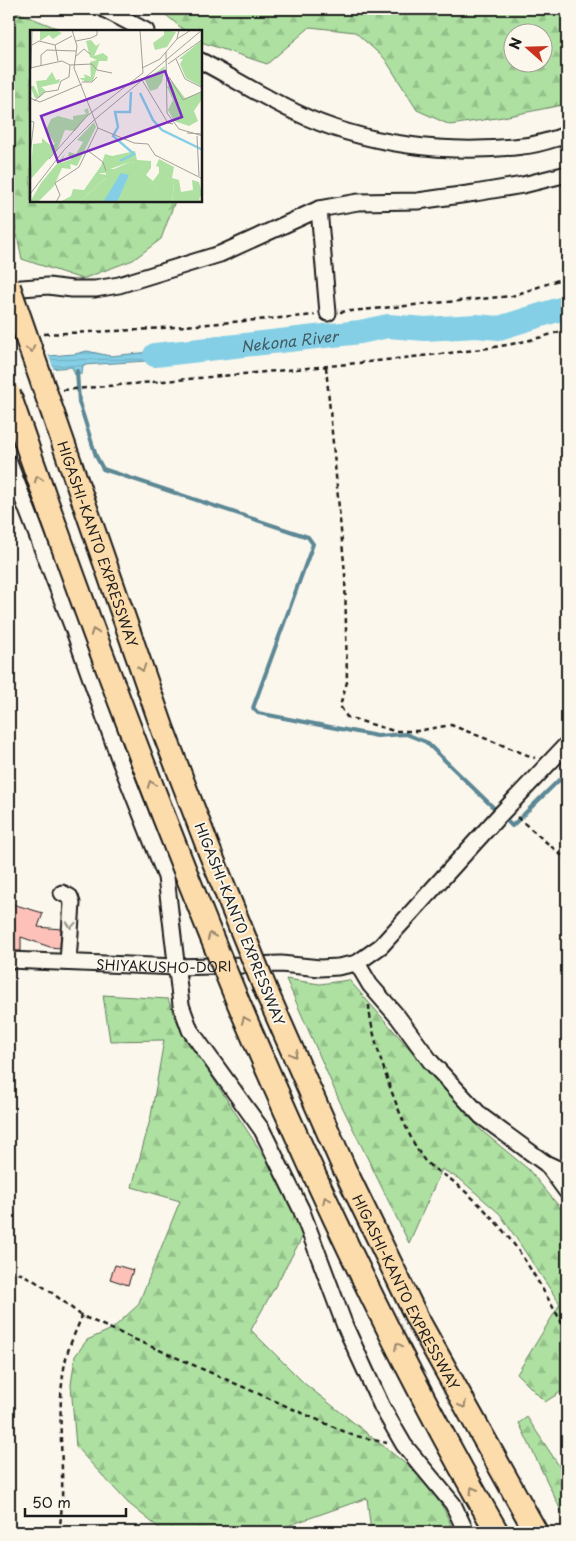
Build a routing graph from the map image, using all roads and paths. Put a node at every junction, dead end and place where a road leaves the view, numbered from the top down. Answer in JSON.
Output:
{"nodes":[{"id":1,"x":104,"y":9,"type":"edge"},
{"id":2,"x":144,"y":30,"type":"edge"},
{"id":3,"x":202,"y":62,"type":"edge"},
{"id":4,"x":567,"y":135,"type":"edge"},
{"id":5,"x":567,"y":174,"type":"edge"},
{"id":6,"x":320,"y":209,"type":"junction"},
{"id":7,"x":567,"y":277,"type":"edge"},
{"id":8,"x":9,"y":288,"type":"edge"},
{"id":9,"x":328,"y":313,"type":"junction"},
{"id":10,"x":567,"y":329,"type":"edge"},
{"id":11,"x":38,"y":334,"type":"dead end"},
{"id":12,"x":326,"y":367,"type":"junction"},
{"id":13,"x":61,"y":390,"type":"dead end"},
{"id":14,"x":9,"y":394,"type":"edge"},
{"id":15,"x":9,"y":463,"type":"edge"},
{"id":16,"x":567,"y":744,"type":"edge"},
{"id":17,"x":548,"y":764,"type":"junction"},
{"id":18,"x":503,"y":811,"type":"junction"},
{"id":19,"x":567,"y":860,"type":"edge"},
{"id":20,"x":62,"y":893,"type":"dead end"},
{"id":21,"x":9,"y":960,"type":"edge"},
{"id":22,"x":68,"y":962,"type":"junction"},
{"id":23,"x":358,"y":963,"type":"junction"},
{"id":24,"x":177,"y":967,"type":"junction"},
{"id":25,"x":370,"y":985,"type":"junction"},
{"id":26,"x":545,"y":1163,"type":"junction"},
{"id":27,"x":567,"y":1173,"type":"edge"},
{"id":28,"x":567,"y":1192,"type":"edge"},
{"id":29,"x":9,"y":1270,"type":"edge"},
{"id":30,"x":82,"y":1316,"type":"junction"},
{"id":31,"x":567,"y":1331,"type":"edge"},
{"id":32,"x":404,"y":1445,"type":"junction"},
{"id":33,"x":59,"y":1532,"type":"edge"},
{"id":34,"x":466,"y":1532,"type":"edge"},
{"id":35,"x":497,"y":1532,"type":"edge"},
{"id":36,"x":536,"y":1532,"type":"edge"}],
"edges":[{"from":1,"to":2,"type":"street"},
{"from":3,"to":4,"type":"street"},
{"from":5,"to":6,"type":"street"},
{"from":6,"to":8,"type":"street"},
{"from":6,"to":9,"type":"street"},
{"from":7,"to":9,"type":"path"},
{"from":8,"to":36,"type":"highway","name":"HIGASHI-KANTO EXPRESSWAY","one_way":true,"bridge":true},
{"from":9,"to":11,"type":"path"},
{"from":10,"to":12,"type":"path"},
{"from":12,"to":13,"type":"path"},
{"from":12,"to":17,"type":"path"},
{"from":35,"to":14,"type":"highway","one_way":true,"bridge":true},
{"from":15,"to":24,"type":"street"},
{"from":16,"to":17,"type":"street","name":"SHIYAKUSHO-DORI"},
{"from":17,"to":18,"type":"street","name":"SHIYAKUSHO-DORI"},
{"from":18,"to":19,"type":"path"},
{"from":18,"to":23,"type":"street","name":"SHIYAKUSHO-DORI"},
{"from":20,"to":22,"type":"street","one_way":true},
{"from":21,"to":22,"type":"street","name":"SHIYAKUSHO-DORI"},
{"from":22,"to":24,"type":"street","name":"SHIYAKUSHO-DORI"},
{"from":23,"to":24,"type":"street","name":"SHIYAKUSHO-DORI"},
{"from":23,"to":25,"type":"street"},
{"from":24,"to":32,"type":"street"},
{"from":25,"to":26,"type":"street"},
{"from":25,"to":31,"type":"path"},
{"from":26,"to":27,"type":"street"},
{"from":26,"to":28,"type":"street"},
{"from":29,"to":30,"type":"path"},
{"from":30,"to":32,"type":"path"},
{"from":30,"to":33,"type":"path"},
{"from":32,"to":34,"type":"street"}]}
